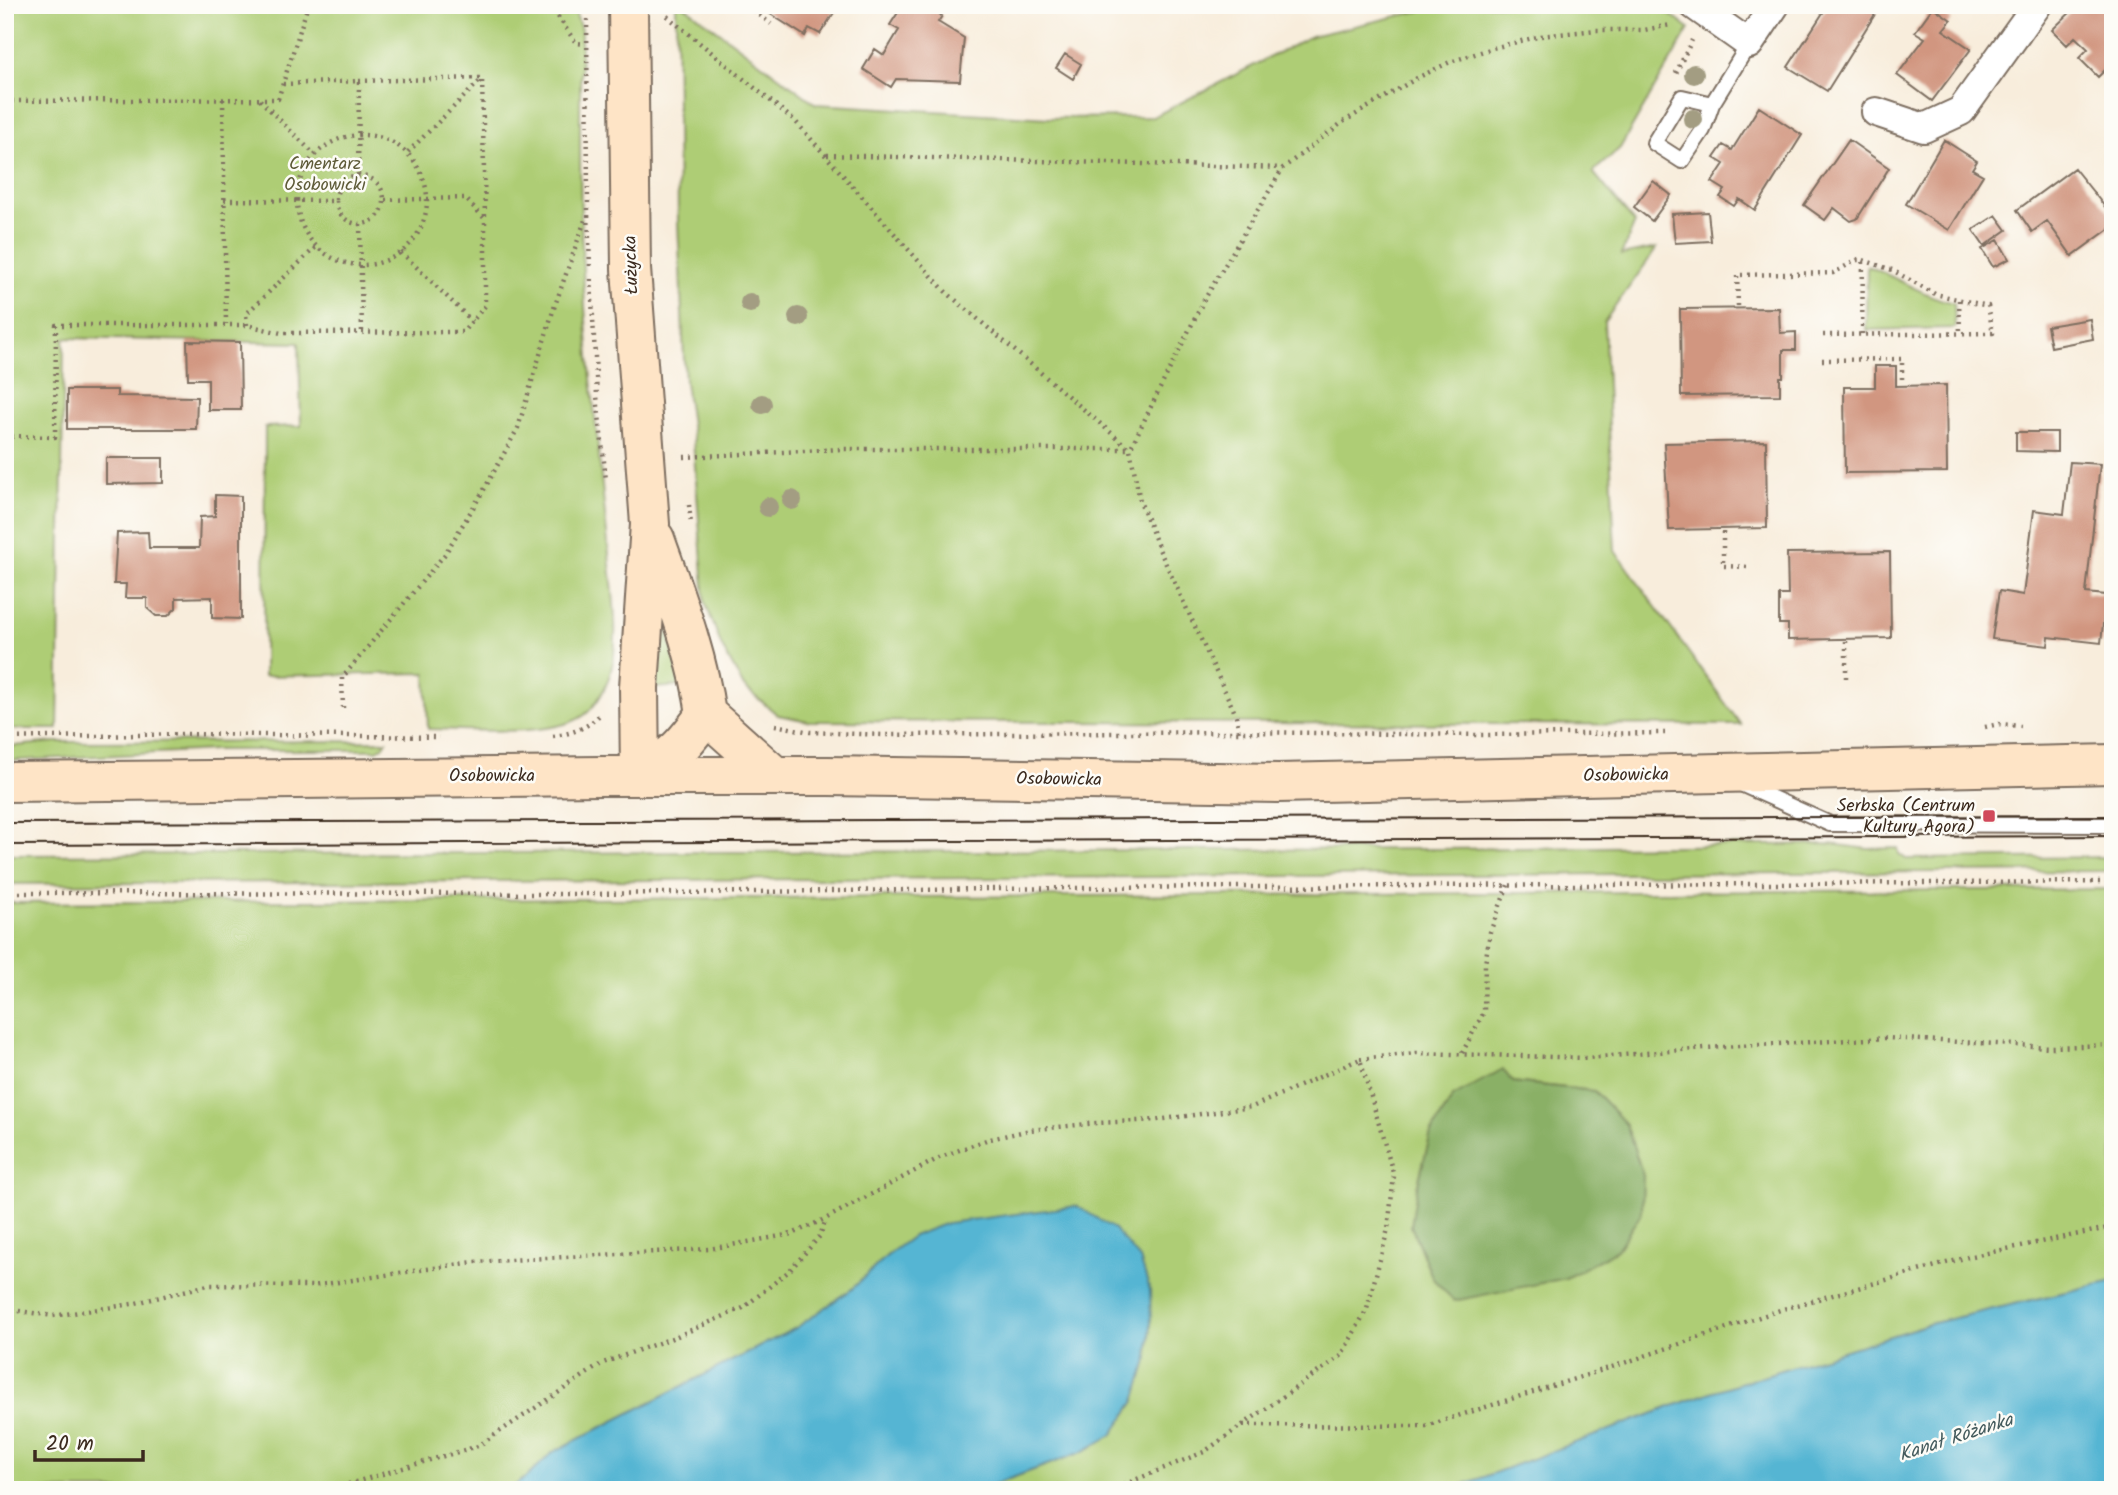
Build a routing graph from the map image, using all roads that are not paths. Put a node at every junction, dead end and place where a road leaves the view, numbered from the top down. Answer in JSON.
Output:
{"nodes":[{"id":1,"x":628,"y":5,"type":"edge"},
{"id":2,"x":1775,"y":5,"type":"edge"},
{"id":3,"x":2037,"y":5,"type":"edge"},
{"id":4,"x":1695,"y":6,"type":"edge"},
{"id":5,"x":1749,"y":44,"type":"junction"},
{"id":6,"x":1713,"y":104,"type":"junction"},
{"id":7,"x":1876,"y":112,"type":"dead end"},
{"id":8,"x":650,"y":524,"type":"junction"},
{"id":9,"x":706,"y":714,"type":"junction"},
{"id":10,"x":2113,"y":764,"type":"edge"},
{"id":11,"x":1721,"y":774,"type":"junction"},
{"id":12,"x":640,"y":776,"type":"junction"},
{"id":13,"x":775,"y":776,"type":"junction"},
{"id":14,"x":5,"y":782,"type":"edge"},
{"id":15,"x":2113,"y":825,"type":"edge"}],
"edges":[{"from":1,"to":8,"type":"street","name":"Łużycka"},
{"from":2,"to":5,"type":"street"},
{"from":3,"to":7,"type":"street"},
{"from":4,"to":5,"type":"street"},
{"from":5,"to":6,"type":"lane"},
{"from":6,"to":6,"type":"lane"},
{"from":8,"to":9,"type":"street","name":"Łużycka"},
{"from":8,"to":12,"type":"street","name":"Łużycka"},
{"from":9,"to":12,"type":"street"},
{"from":9,"to":13,"type":"street"},
{"from":10,"to":11,"type":"street","name":"Osobowicka"},
{"from":11,"to":13,"type":"street","name":"Osobowicka"},
{"from":11,"to":15,"type":"lane"},
{"from":12,"to":13,"type":"street","name":"Osobowicka"},
{"from":12,"to":14,"type":"street","name":"Osobowicka"}]}
